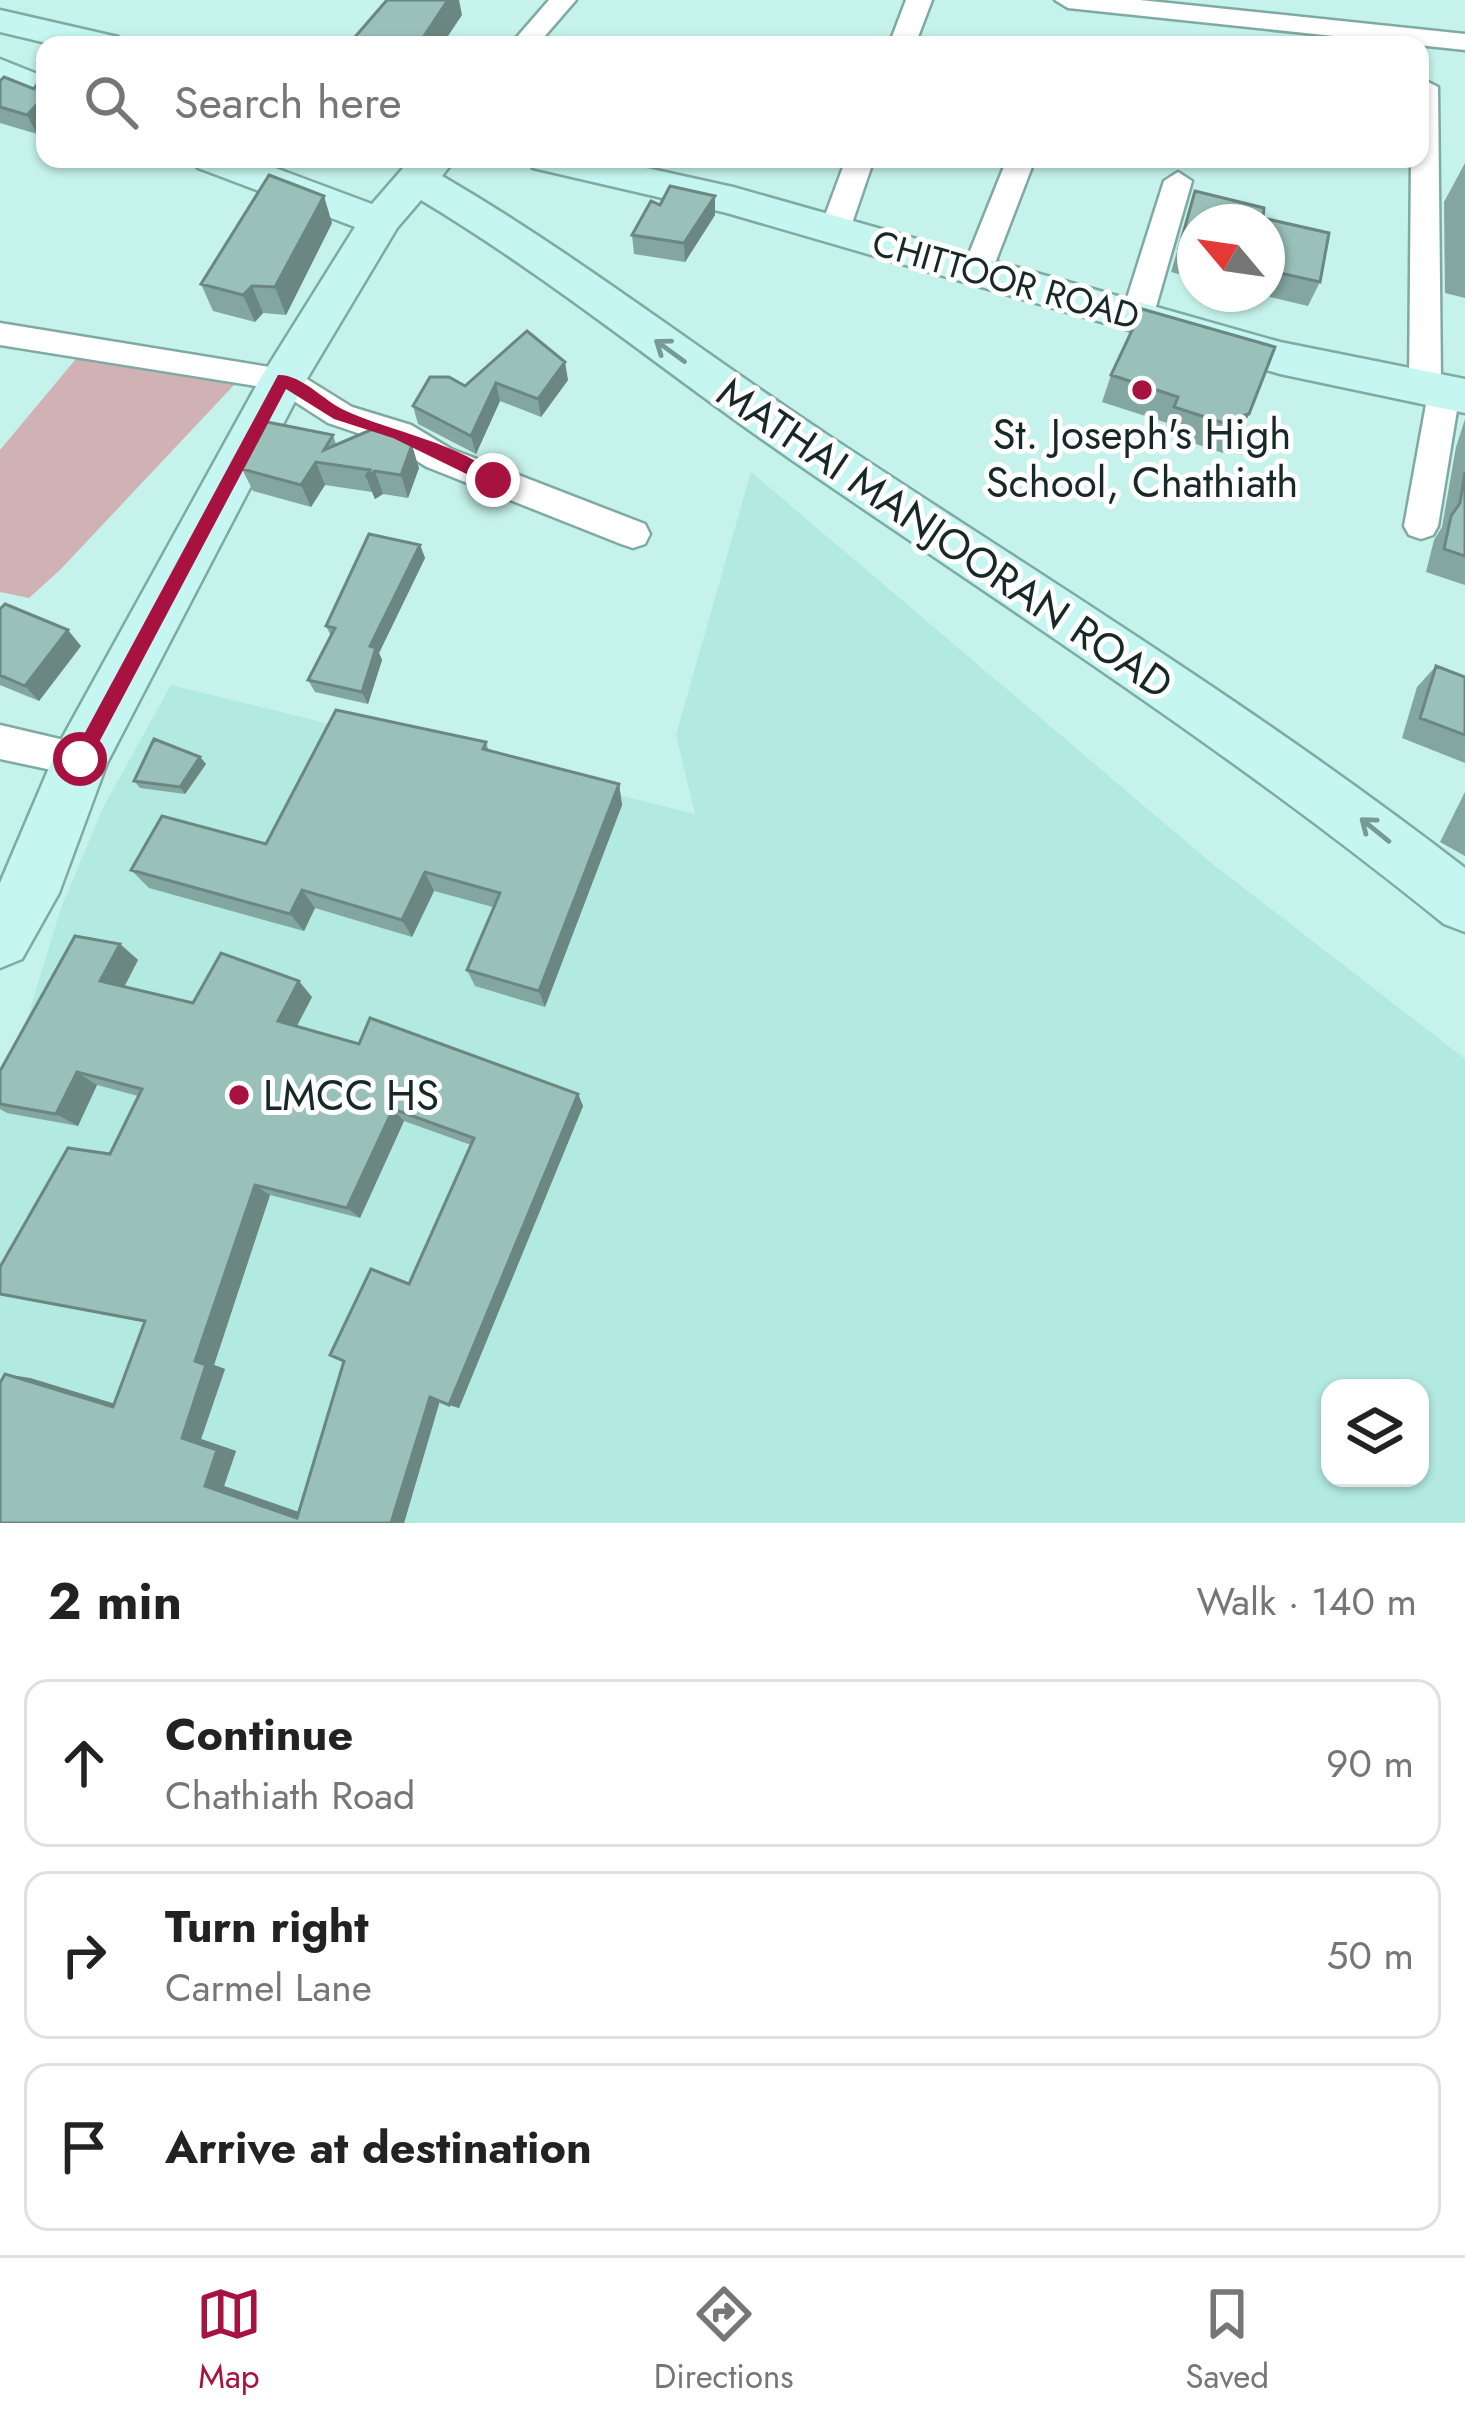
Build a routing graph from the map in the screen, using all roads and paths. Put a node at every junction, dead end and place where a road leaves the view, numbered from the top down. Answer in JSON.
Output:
{"nodes":[{"id":1,"x":563,"y":0,"type":"edge"},
{"id":2,"x":919,"y":0,"type":"edge"},
{"id":3,"x":1068,"y":0,"type":"edge"},
{"id":4,"x":0,"y":21,"type":"edge"},
{"id":5,"x":1312,"y":34,"type":"edge"},
{"id":6,"x":65,"y":36,"type":"edge"},
{"id":7,"x":532,"y":36,"type":"edge"},
{"id":8,"x":905,"y":36,"type":"edge"},
{"id":9,"x":1465,"y":42,"type":"edge"},
{"id":10,"x":1429,"y":43,"type":"edge"},
{"id":11,"x":0,"y":71,"type":"edge"},
{"id":12,"x":36,"y":88,"type":"edge"},
{"id":13,"x":236,"y":168,"type":"edge"},
{"id":14,"x":584,"y":168,"type":"edge"},
{"id":15,"x":857,"y":168,"type":"edge"},
{"id":16,"x":1018,"y":168,"type":"edge"},
{"id":17,"x":1428,"y":168,"type":"edge"},
{"id":18,"x":426,"y":170,"type":"edge"},
{"id":19,"x":1178,"y":182,"type":"dead end"},
{"id":20,"x":381,"y":220,"type":"junction"},
{"id":21,"x":835,"y":230,"type":"junction"},
{"id":22,"x":977,"y":271,"type":"junction"},
{"id":23,"x":1137,"y":317,"type":"junction"},
{"id":24,"x":0,"y":334,"type":"edge"},
{"id":25,"x":283,"y":380,"type":"junction"},
{"id":26,"x":1445,"y":392,"type":"edge"},
{"id":27,"x":1421,"y":526,"type":"dead end"},
{"id":28,"x":633,"y":534,"type":"dead end"},
{"id":29,"x":0,"y":742,"type":"edge"},
{"id":30,"x":80,"y":759,"type":"junction"},
{"id":31,"x":1465,"y":904,"type":"edge"},
{"id":32,"x":0,"y":939,"type":"edge"}],
"edges":[{"from":1,"to":7,"type":"street"},
{"from":2,"to":8,"type":"street"},
{"from":3,"to":5,"type":"street"},
{"from":4,"to":6,"type":"main road"},
{"from":9,"to":10,"type":"street"},
{"from":11,"to":12,"type":"main road"},
{"from":13,"to":20,"type":"main road"},
{"from":14,"to":21,"type":"main road","name":"CHITTOOR ROAD"},
{"from":15,"to":21,"type":"street"},
{"from":16,"to":22,"type":"street"},
{"from":17,"to":26,"type":"street"},
{"from":18,"to":20,"type":"main road"},
{"from":31,"to":18,"type":"main road","name":"MATHAI MANJOORAN ROAD","one_way":true},
{"from":19,"to":23,"type":"street"},
{"from":20,"to":25,"type":"main road"},
{"from":21,"to":22,"type":"main road","name":"CHITTOOR ROAD"},
{"from":22,"to":23,"type":"main road","name":"CHITTOOR ROAD"},
{"from":23,"to":26,"type":"main road","name":"CHITTOOR ROAD"},
{"from":24,"to":25,"type":"street"},
{"from":25,"to":28,"type":"street"},
{"from":25,"to":30,"type":"main road"},
{"from":26,"to":27,"type":"street"},
{"from":29,"to":30,"type":"street"},
{"from":30,"to":32,"type":"main road"}]}
